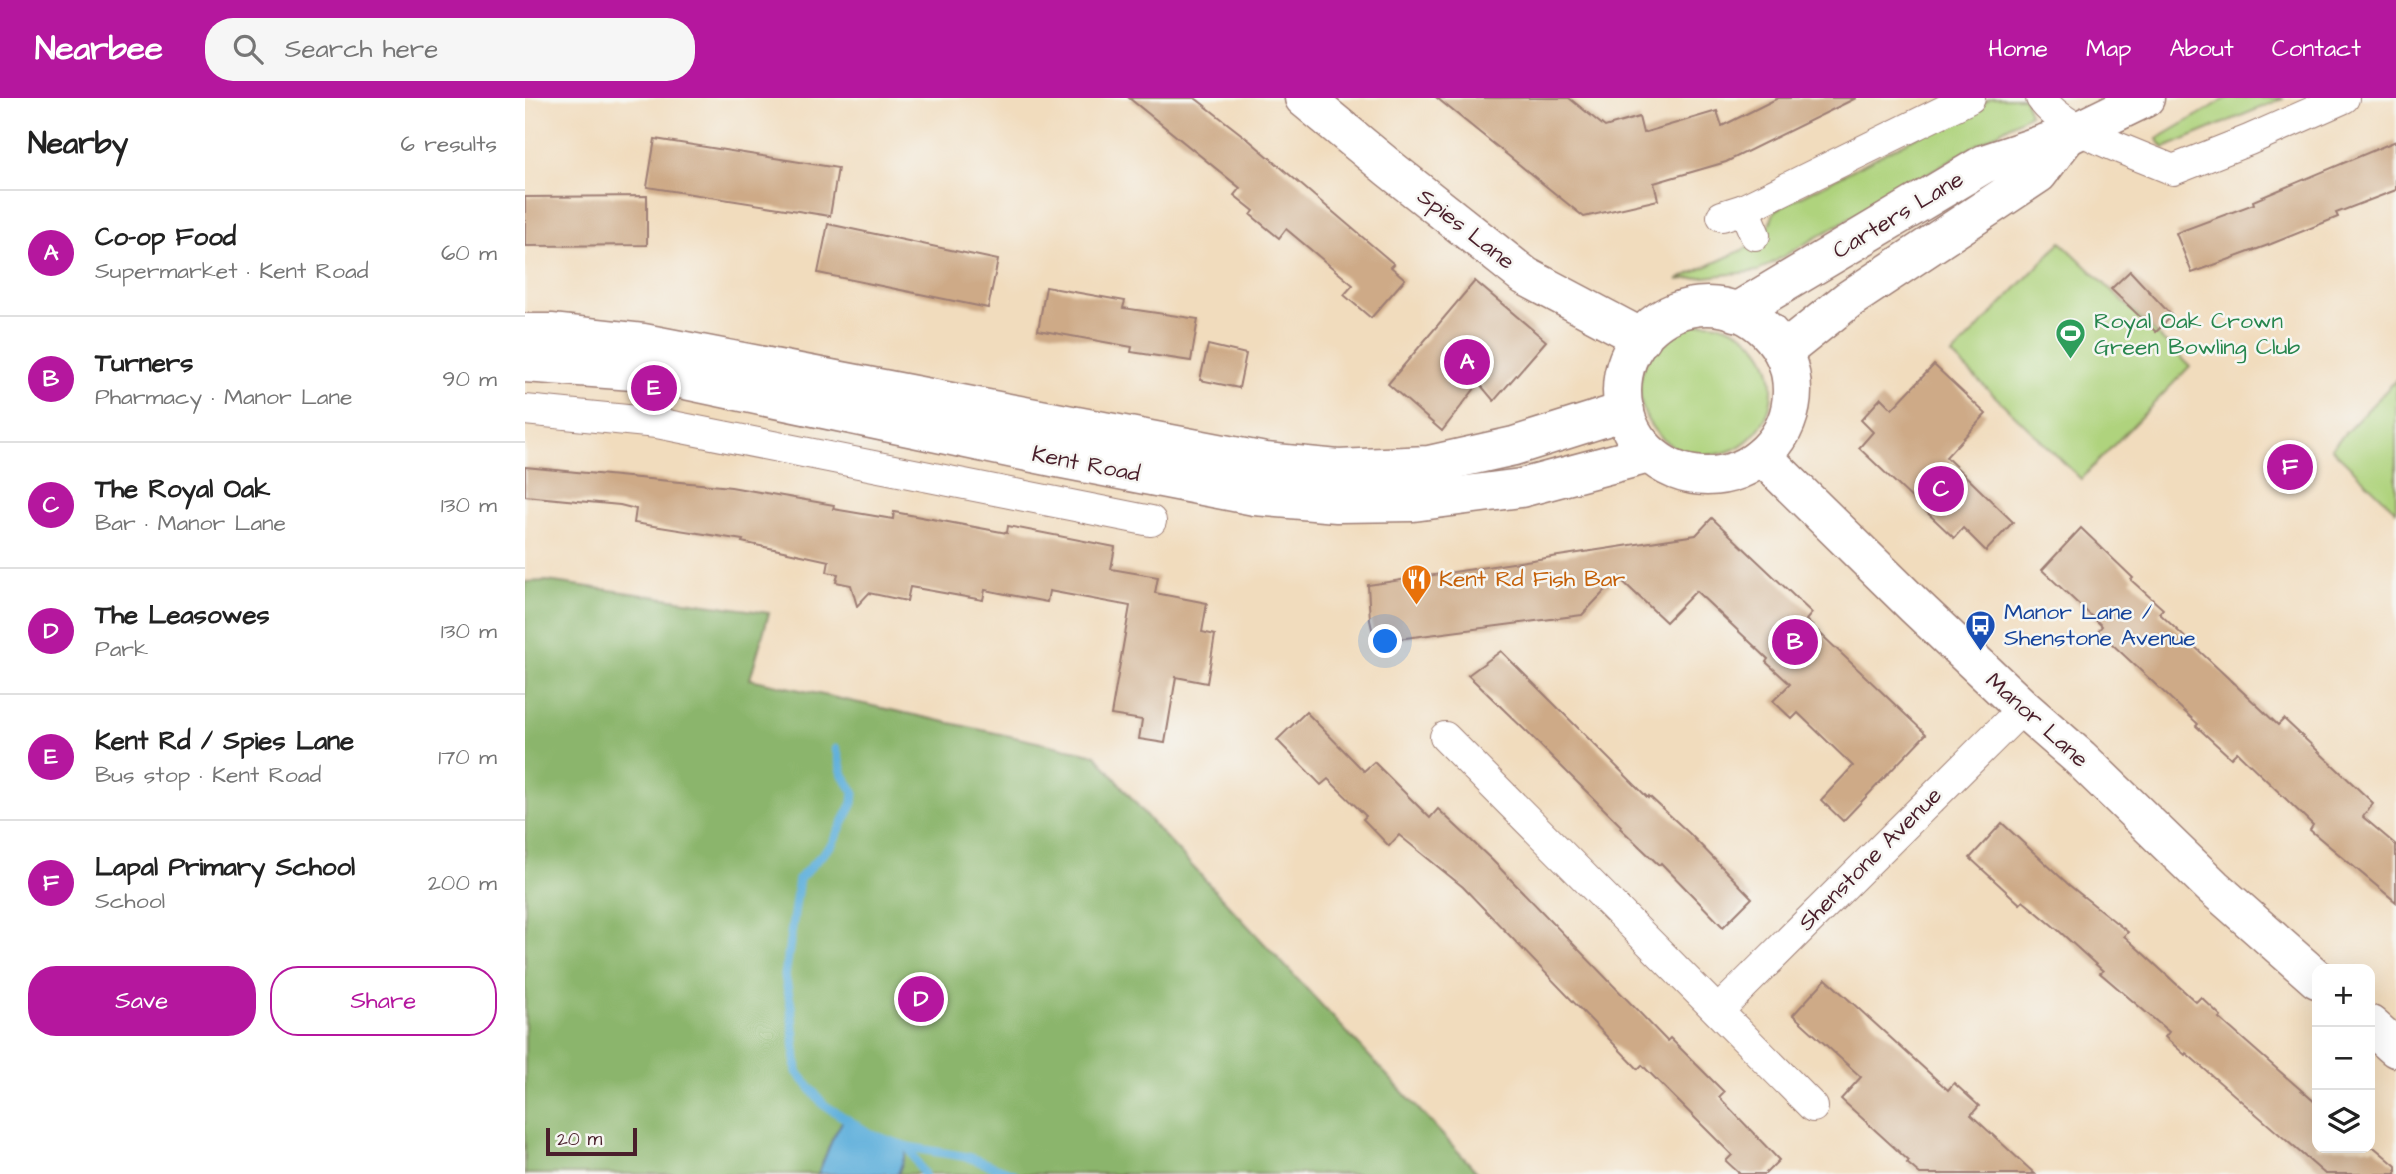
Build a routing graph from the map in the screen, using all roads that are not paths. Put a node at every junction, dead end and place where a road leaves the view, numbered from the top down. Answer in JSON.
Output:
{"nodes":[{"id":1,"x":1304,"y":98,"type":"edge"},
{"id":2,"x":1969,"y":98,"type":"edge"},
{"id":3,"x":2041,"y":98,"type":"edge"},
{"id":4,"x":2145,"y":98,"type":"edge"},
{"id":5,"x":2344,"y":98,"type":"edge"},
{"id":6,"x":2074,"y":133,"type":"junction"},
{"id":7,"x":1740,"y":220,"type":"dead end"},
{"id":8,"x":1736,"y":312,"type":"junction"},
{"id":9,"x":525,"y":332,"type":"edge"},
{"id":10,"x":1642,"y":338,"type":"junction"},
{"id":11,"x":1783,"y":352,"type":"junction"},
{"id":12,"x":525,"y":363,"type":"edge"},
{"id":13,"x":525,"y":410,"type":"edge"},
{"id":14,"x":1625,"y":411,"type":"junction"},
{"id":15,"x":1649,"y":454,"type":"junction"},
{"id":16,"x":1762,"y":456,"type":"junction"},
{"id":17,"x":1151,"y":521,"type":"dead end"},
{"id":18,"x":2023,"y":708,"type":"junction"},
{"id":19,"x":1445,"y":737,"type":"dead end"},
{"id":20,"x":2312,"y":975,"type":"edge"},
{"id":21,"x":1718,"y":1011,"type":"junction"},
{"id":22,"x":2372,"y":1027,"type":"edge"},
{"id":23,"x":2396,"y":1048,"type":"edge"},
{"id":24,"x":1813,"y":1107,"type":"dead end"}],
"edges":[{"from":1,"to":10,"type":"main road","name":"Spies Lane"},
{"from":2,"to":7,"type":"street"},
{"from":3,"to":6,"type":"street"},
{"from":4,"to":6,"type":"main road","name":"Carters Lane"},
{"from":5,"to":6,"type":"street"},
{"from":6,"to":8,"type":"main road","name":"Carters Lane"},
{"from":6,"to":11,"type":"main road","name":"Carters Lane"},
{"from":8,"to":10,"type":"main road"},
{"from":8,"to":11,"type":"main road"},
{"from":9,"to":14,"type":"main road","name":"Kent Road"},
{"from":10,"to":14,"type":"main road"},
{"from":11,"to":16,"type":"main road"},
{"from":12,"to":15,"type":"main road","name":"Kent Road"},
{"from":13,"to":17,"type":"street","name":"Kent Road"},
{"from":14,"to":15,"type":"main road"},
{"from":15,"to":16,"type":"main road"},
{"from":16,"to":18,"type":"main road","name":"Manor Lane"},
{"from":18,"to":20,"type":"main road","name":"Manor Lane"},
{"from":18,"to":21,"type":"street","name":"Shenstone Avenue"},
{"from":19,"to":21,"type":"street"},
{"from":21,"to":24,"type":"street"},
{"from":22,"to":23,"type":"main road"}]}
